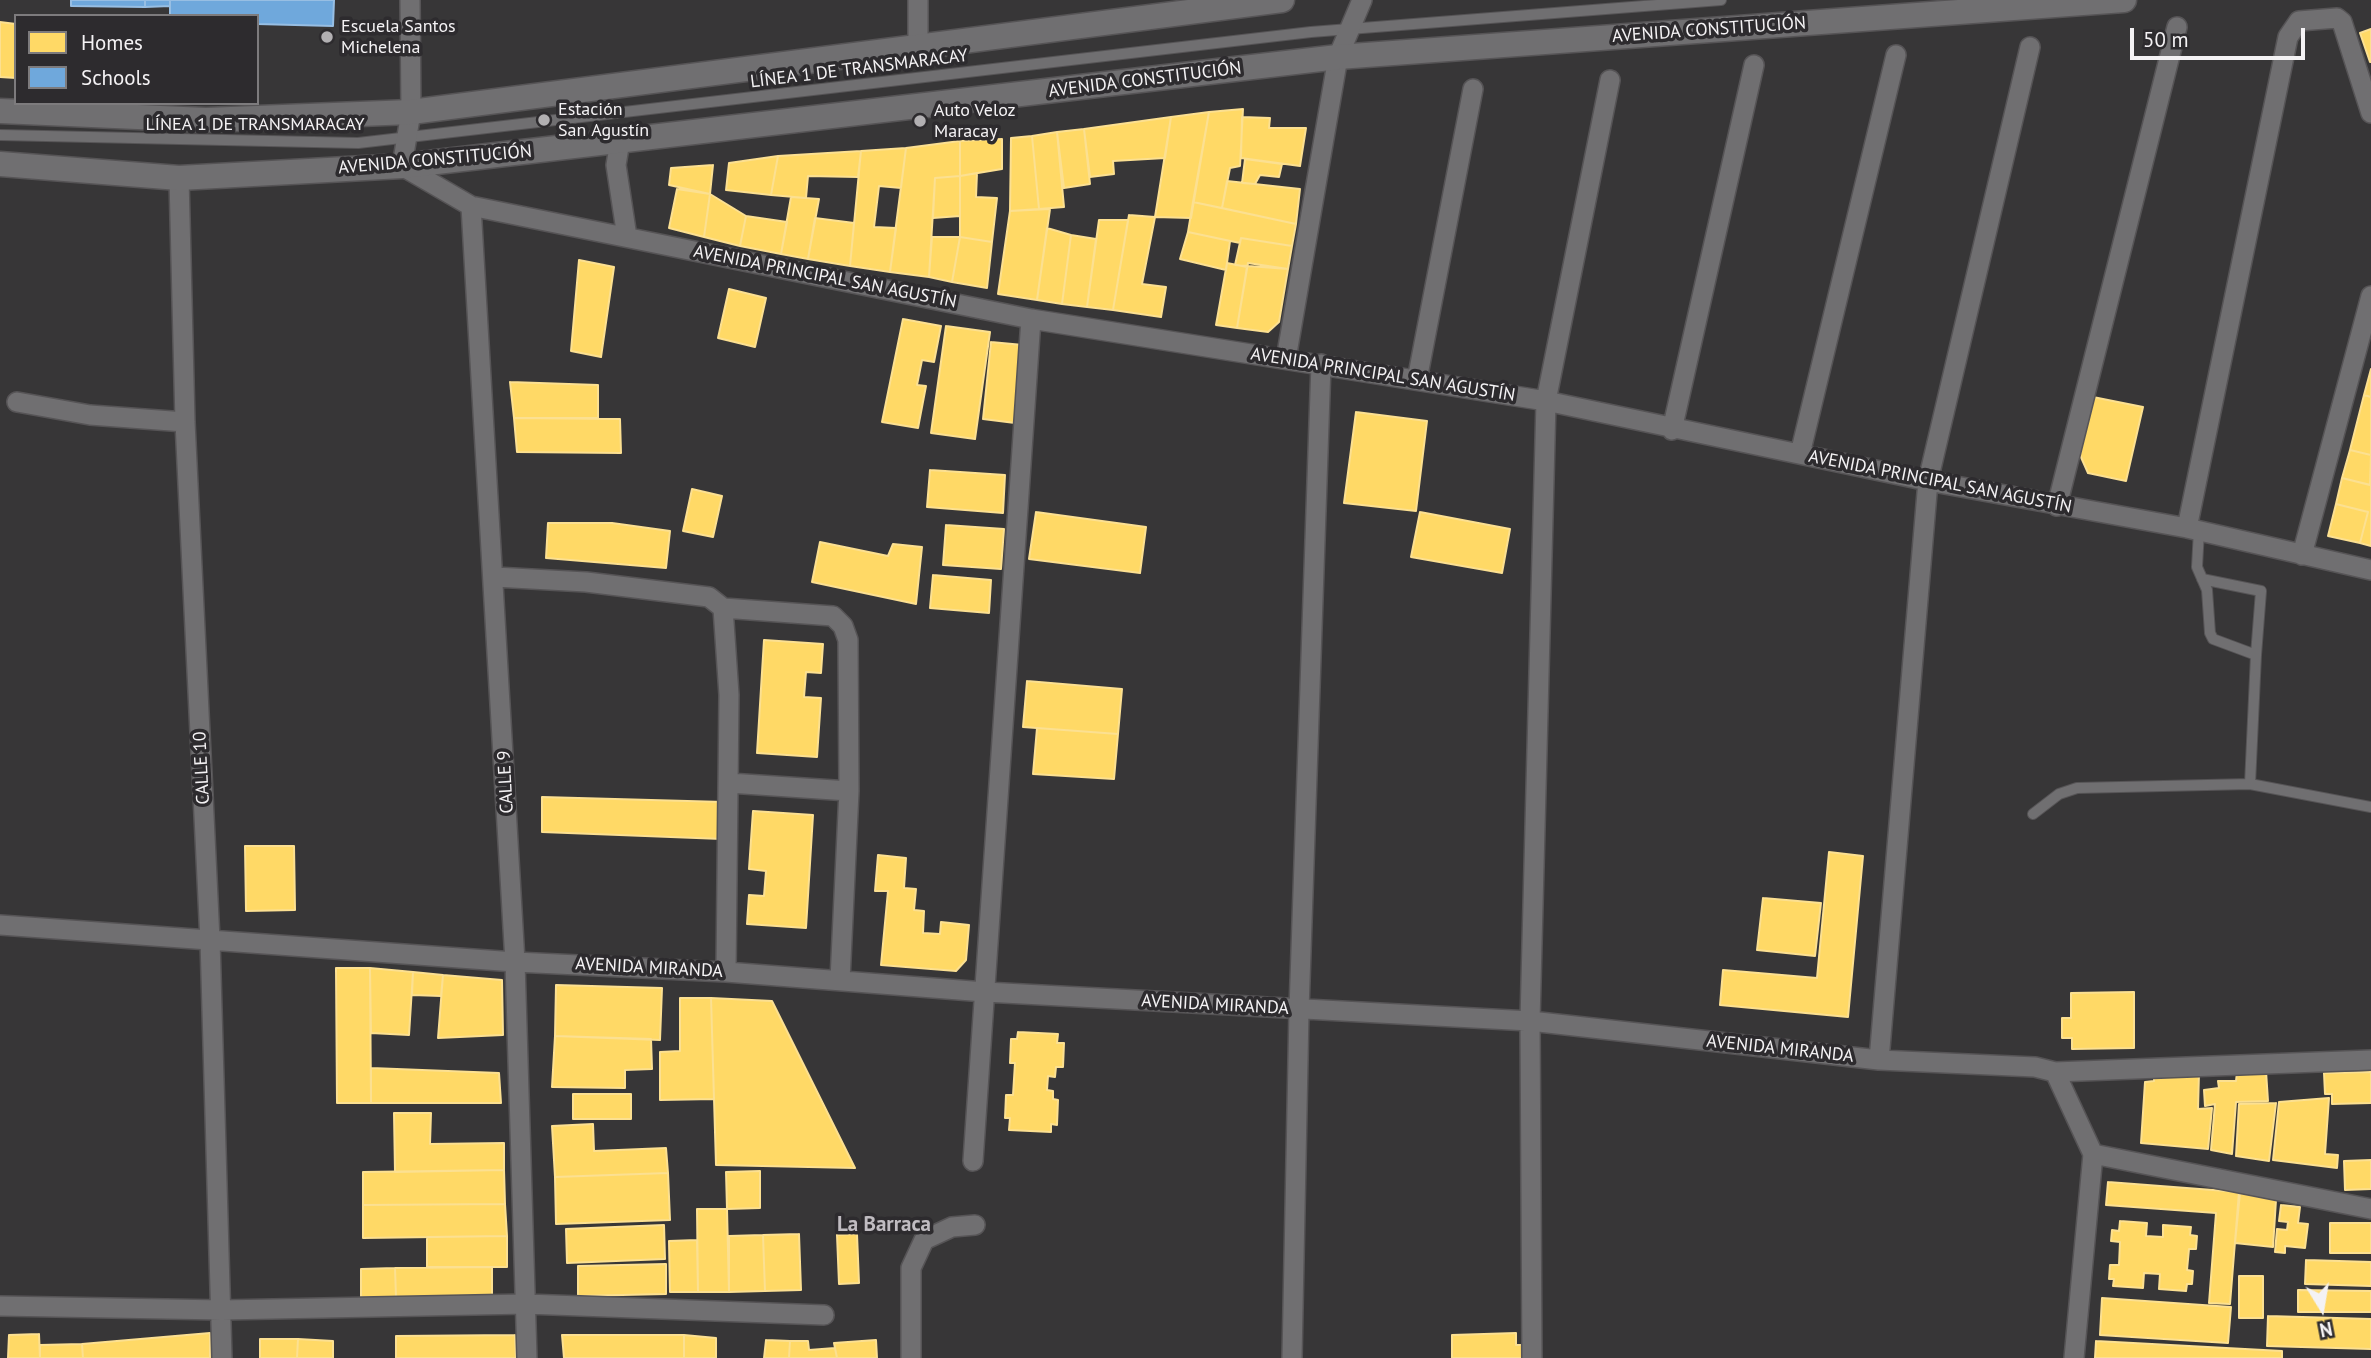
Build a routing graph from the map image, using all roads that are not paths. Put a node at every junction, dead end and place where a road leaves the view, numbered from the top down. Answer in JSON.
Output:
{"nodes":[{"id":1,"x":410,"y":0,"type":"edge"},
{"id":2,"x":918,"y":0,"type":"edge"},
{"id":3,"x":1282,"y":0,"type":"edge"},
{"id":4,"x":1363,"y":0,"type":"edge"},
{"id":5,"x":1721,"y":0,"type":"edge"},
{"id":6,"x":2124,"y":0,"type":"edge"},
{"id":7,"x":1141,"y":8,"type":"edge"},
{"id":8,"x":2177,"y":27,"type":"dead end"},
{"id":9,"x":1350,"y":29,"type":"junction"},
{"id":10,"x":918,"y":45,"type":"junction"},
{"id":11,"x":2030,"y":47,"type":"dead end"},
{"id":12,"x":1896,"y":55,"type":"dead end"},
{"id":13,"x":1338,"y":57,"type":"junction"},
{"id":14,"x":1754,"y":65,"type":"dead end"},
{"id":15,"x":1609,"y":80,"type":"dead end"},
{"id":16,"x":1473,"y":89,"type":"dead end"},
{"id":17,"x":0,"y":111,"type":"edge"},
{"id":18,"x":411,"y":112,"type":"junction"},
{"id":19,"x":2371,"y":113,"type":"edge"},
{"id":20,"x":0,"y":135,"type":"edge"},
{"id":21,"x":407,"y":137,"type":"junction"},
{"id":22,"x":620,"y":141,"type":"junction"},
{"id":23,"x":0,"y":164,"type":"edge"},
{"id":24,"x":402,"y":166,"type":"junction"},
{"id":25,"x":179,"y":178,"type":"junction"},
{"id":26,"x":471,"y":206,"type":"junction"},
{"id":27,"x":627,"y":237,"type":"junction"},
{"id":28,"x":2371,"y":296,"type":"edge"},
{"id":29,"x":1031,"y":319,"type":"junction"},
{"id":30,"x":1286,"y":359,"type":"junction"},
{"id":31,"x":1321,"y":364,"type":"junction"},
{"id":32,"x":1417,"y":380,"type":"junction"},
{"id":33,"x":1546,"y":401,"type":"junction"},
{"id":34,"x":17,"y":402,"type":"dead end"},
{"id":35,"x":185,"y":422,"type":"junction"},
{"id":36,"x":1672,"y":430,"type":"junction"},
{"id":37,"x":1801,"y":454,"type":"junction"},
{"id":38,"x":1928,"y":481,"type":"junction"},
{"id":39,"x":2057,"y":506,"type":"junction"},
{"id":40,"x":2193,"y":529,"type":"junction"},
{"id":41,"x":2302,"y":555,"type":"junction"},
{"id":42,"x":2371,"y":570,"type":"edge"},
{"id":43,"x":495,"y":576,"type":"junction"},
{"id":44,"x":2202,"y":579,"type":"junction"},
{"id":45,"x":723,"y":608,"type":"junction"},
{"id":46,"x":2256,"y":655,"type":"junction"},
{"id":47,"x":729,"y":783,"type":"junction"},
{"id":48,"x":2250,"y":784,"type":"junction"},
{"id":49,"x":849,"y":791,"type":"junction"},
{"id":50,"x":2371,"y":807,"type":"edge"},
{"id":51,"x":2033,"y":814,"type":"dead end"},
{"id":52,"x":0,"y":925,"type":"edge"},
{"id":53,"x":210,"y":940,"type":"junction"},
{"id":54,"x":515,"y":962,"type":"junction"},
{"id":55,"x":726,"y":972,"type":"junction"},
{"id":56,"x":839,"y":980,"type":"junction"},
{"id":57,"x":985,"y":992,"type":"junction"},
{"id":58,"x":1299,"y":1010,"type":"junction"},
{"id":59,"x":1530,"y":1021,"type":"junction"},
{"id":60,"x":1879,"y":1060,"type":"junction"},
{"id":61,"x":2371,"y":1060,"type":"edge"},
{"id":62,"x":2055,"y":1072,"type":"junction"},
{"id":63,"x":2093,"y":1154,"type":"junction"},
{"id":64,"x":973,"y":1161,"type":"dead end"},
{"id":65,"x":2371,"y":1209,"type":"edge"},
{"id":66,"x":975,"y":1224,"type":"dead end"},
{"id":67,"x":526,"y":1304,"type":"junction"},
{"id":68,"x":0,"y":1306,"type":"edge"},
{"id":69,"x":222,"y":1310,"type":"junction"},
{"id":70,"x":824,"y":1315,"type":"dead end"},
{"id":71,"x":222,"y":1358,"type":"edge"},
{"id":72,"x":527,"y":1358,"type":"edge"},
{"id":73,"x":911,"y":1358,"type":"edge"},
{"id":74,"x":1292,"y":1358,"type":"edge"},
{"id":75,"x":1532,"y":1358,"type":"edge"},
{"id":76,"x":2074,"y":1358,"type":"edge"}],
"edges":[{"from":1,"to":18,"type":"street"},
{"from":2,"to":10,"type":"street"},
{"from":3,"to":7,"type":"street"},
{"from":4,"to":9,"type":"street"},
{"from":5,"to":9,"type":"lane","name":"LÍNEA 1 DE TRANSMARACAY"},
{"from":6,"to":13,"type":"street","name":"AVENIDA CONSTITUCIÓN"},
{"from":7,"to":10,"type":"street"},
{"from":8,"to":39,"type":"street"},
{"from":9,"to":13,"type":"street"},
{"from":9,"to":21,"type":"lane","name":"LÍNEA 1 DE TRANSMARACAY"},
{"from":10,"to":18,"type":"street"},
{"from":11,"to":38,"type":"street"},
{"from":12,"to":37,"type":"street"},
{"from":13,"to":22,"type":"street","name":"AVENIDA CONSTITUCIÓN"},
{"from":13,"to":30,"type":"street"},
{"from":14,"to":36,"type":"street"},
{"from":15,"to":33,"type":"street"},
{"from":16,"to":32,"type":"street"},
{"from":17,"to":18,"type":"street"},
{"from":18,"to":21,"type":"street"},
{"from":19,"to":40,"type":"street"},
{"from":20,"to":21,"type":"lane","name":"LÍNEA 1 DE TRANSMARACAY"},
{"from":21,"to":24,"type":"street"},
{"from":22,"to":24,"type":"street","name":"AVENIDA CONSTITUCIÓN"},
{"from":22,"to":27,"type":"street"},
{"from":23,"to":25,"type":"street","name":"AVENIDA CONSTITUCIÓN"},
{"from":24,"to":25,"type":"street","name":"AVENIDA CONSTITUCIÓN"},
{"from":24,"to":26,"type":"street","name":"AVENIDA PRINCIPAL SAN AGUSTÍN"},
{"from":25,"to":35,"type":"street","name":"CALLE 10"},
{"from":26,"to":27,"type":"street","name":"AVENIDA PRINCIPAL SAN AGUSTÍN"},
{"from":26,"to":43,"type":"street","name":"CALLE 9"},
{"from":27,"to":29,"type":"street","name":"AVENIDA PRINCIPAL SAN AGUSTÍN"},
{"from":28,"to":41,"type":"street"},
{"from":29,"to":30,"type":"street","name":"AVENIDA PRINCIPAL SAN AGUSTÍN"},
{"from":29,"to":57,"type":"street"},
{"from":30,"to":31,"type":"street","name":"AVENIDA PRINCIPAL SAN AGUSTÍN"},
{"from":31,"to":32,"type":"street","name":"AVENIDA PRINCIPAL SAN AGUSTÍN"},
{"from":31,"to":58,"type":"street"},
{"from":32,"to":33,"type":"street","name":"AVENIDA PRINCIPAL SAN AGUSTÍN"},
{"from":33,"to":36,"type":"street","name":"AVENIDA PRINCIPAL SAN AGUSTÍN"},
{"from":33,"to":59,"type":"street"},
{"from":34,"to":35,"type":"street"},
{"from":35,"to":53,"type":"street","name":"CALLE 10"},
{"from":36,"to":37,"type":"street","name":"AVENIDA PRINCIPAL SAN AGUSTÍN"},
{"from":37,"to":38,"type":"street","name":"AVENIDA PRINCIPAL SAN AGUSTÍN"},
{"from":38,"to":39,"type":"street","name":"AVENIDA PRINCIPAL SAN AGUSTÍN"},
{"from":38,"to":60,"type":"street"},
{"from":39,"to":40,"type":"street","name":"AVENIDA PRINCIPAL SAN AGUSTÍN"},
{"from":40,"to":41,"type":"street","name":"AVENIDA PRINCIPAL SAN AGUSTÍN"},
{"from":40,"to":44,"type":"lane"},
{"from":41,"to":42,"type":"street","name":"AVENIDA PRINCIPAL SAN AGUSTÍN"},
{"from":43,"to":45,"type":"street"},
{"from":43,"to":54,"type":"street","name":"CALLE 9"},
{"from":44,"to":46,"type":"lane"},
{"from":44,"to":46,"type":"lane"},
{"from":45,"to":47,"type":"street"},
{"from":45,"to":49,"type":"street"},
{"from":46,"to":48,"type":"lane"},
{"from":47,"to":49,"type":"street"},
{"from":47,"to":55,"type":"street"},
{"from":48,"to":50,"type":"lane"},
{"from":48,"to":51,"type":"lane"},
{"from":49,"to":56,"type":"street"},
{"from":52,"to":53,"type":"street","name":"AVENIDA MIRANDA"},
{"from":53,"to":54,"type":"street","name":"AVENIDA MIRANDA"},
{"from":53,"to":69,"type":"street","name":"CALLE 10"},
{"from":54,"to":55,"type":"street","name":"AVENIDA MIRANDA"},
{"from":54,"to":67,"type":"street","name":"CALLE 9"},
{"from":55,"to":56,"type":"street","name":"AVENIDA MIRANDA"},
{"from":56,"to":57,"type":"street","name":"AVENIDA MIRANDA"},
{"from":57,"to":58,"type":"street","name":"AVENIDA MIRANDA"},
{"from":57,"to":64,"type":"street"},
{"from":58,"to":59,"type":"street","name":"AVENIDA MIRANDA"},
{"from":58,"to":74,"type":"street"},
{"from":59,"to":60,"type":"street","name":"AVENIDA MIRANDA"},
{"from":59,"to":75,"type":"street"},
{"from":60,"to":62,"type":"street","name":"AVENIDA MIRANDA"},
{"from":61,"to":62,"type":"street","name":"AVENIDA MIRANDA"},
{"from":62,"to":63,"type":"street"},
{"from":63,"to":65,"type":"street"},
{"from":63,"to":76,"type":"street"},
{"from":66,"to":73,"type":"street"},
{"from":67,"to":69,"type":"street"},
{"from":67,"to":70,"type":"street"},
{"from":67,"to":72,"type":"street","name":"CALLE 9"},
{"from":68,"to":69,"type":"street"},
{"from":69,"to":71,"type":"street","name":"CALLE 10"}]}
